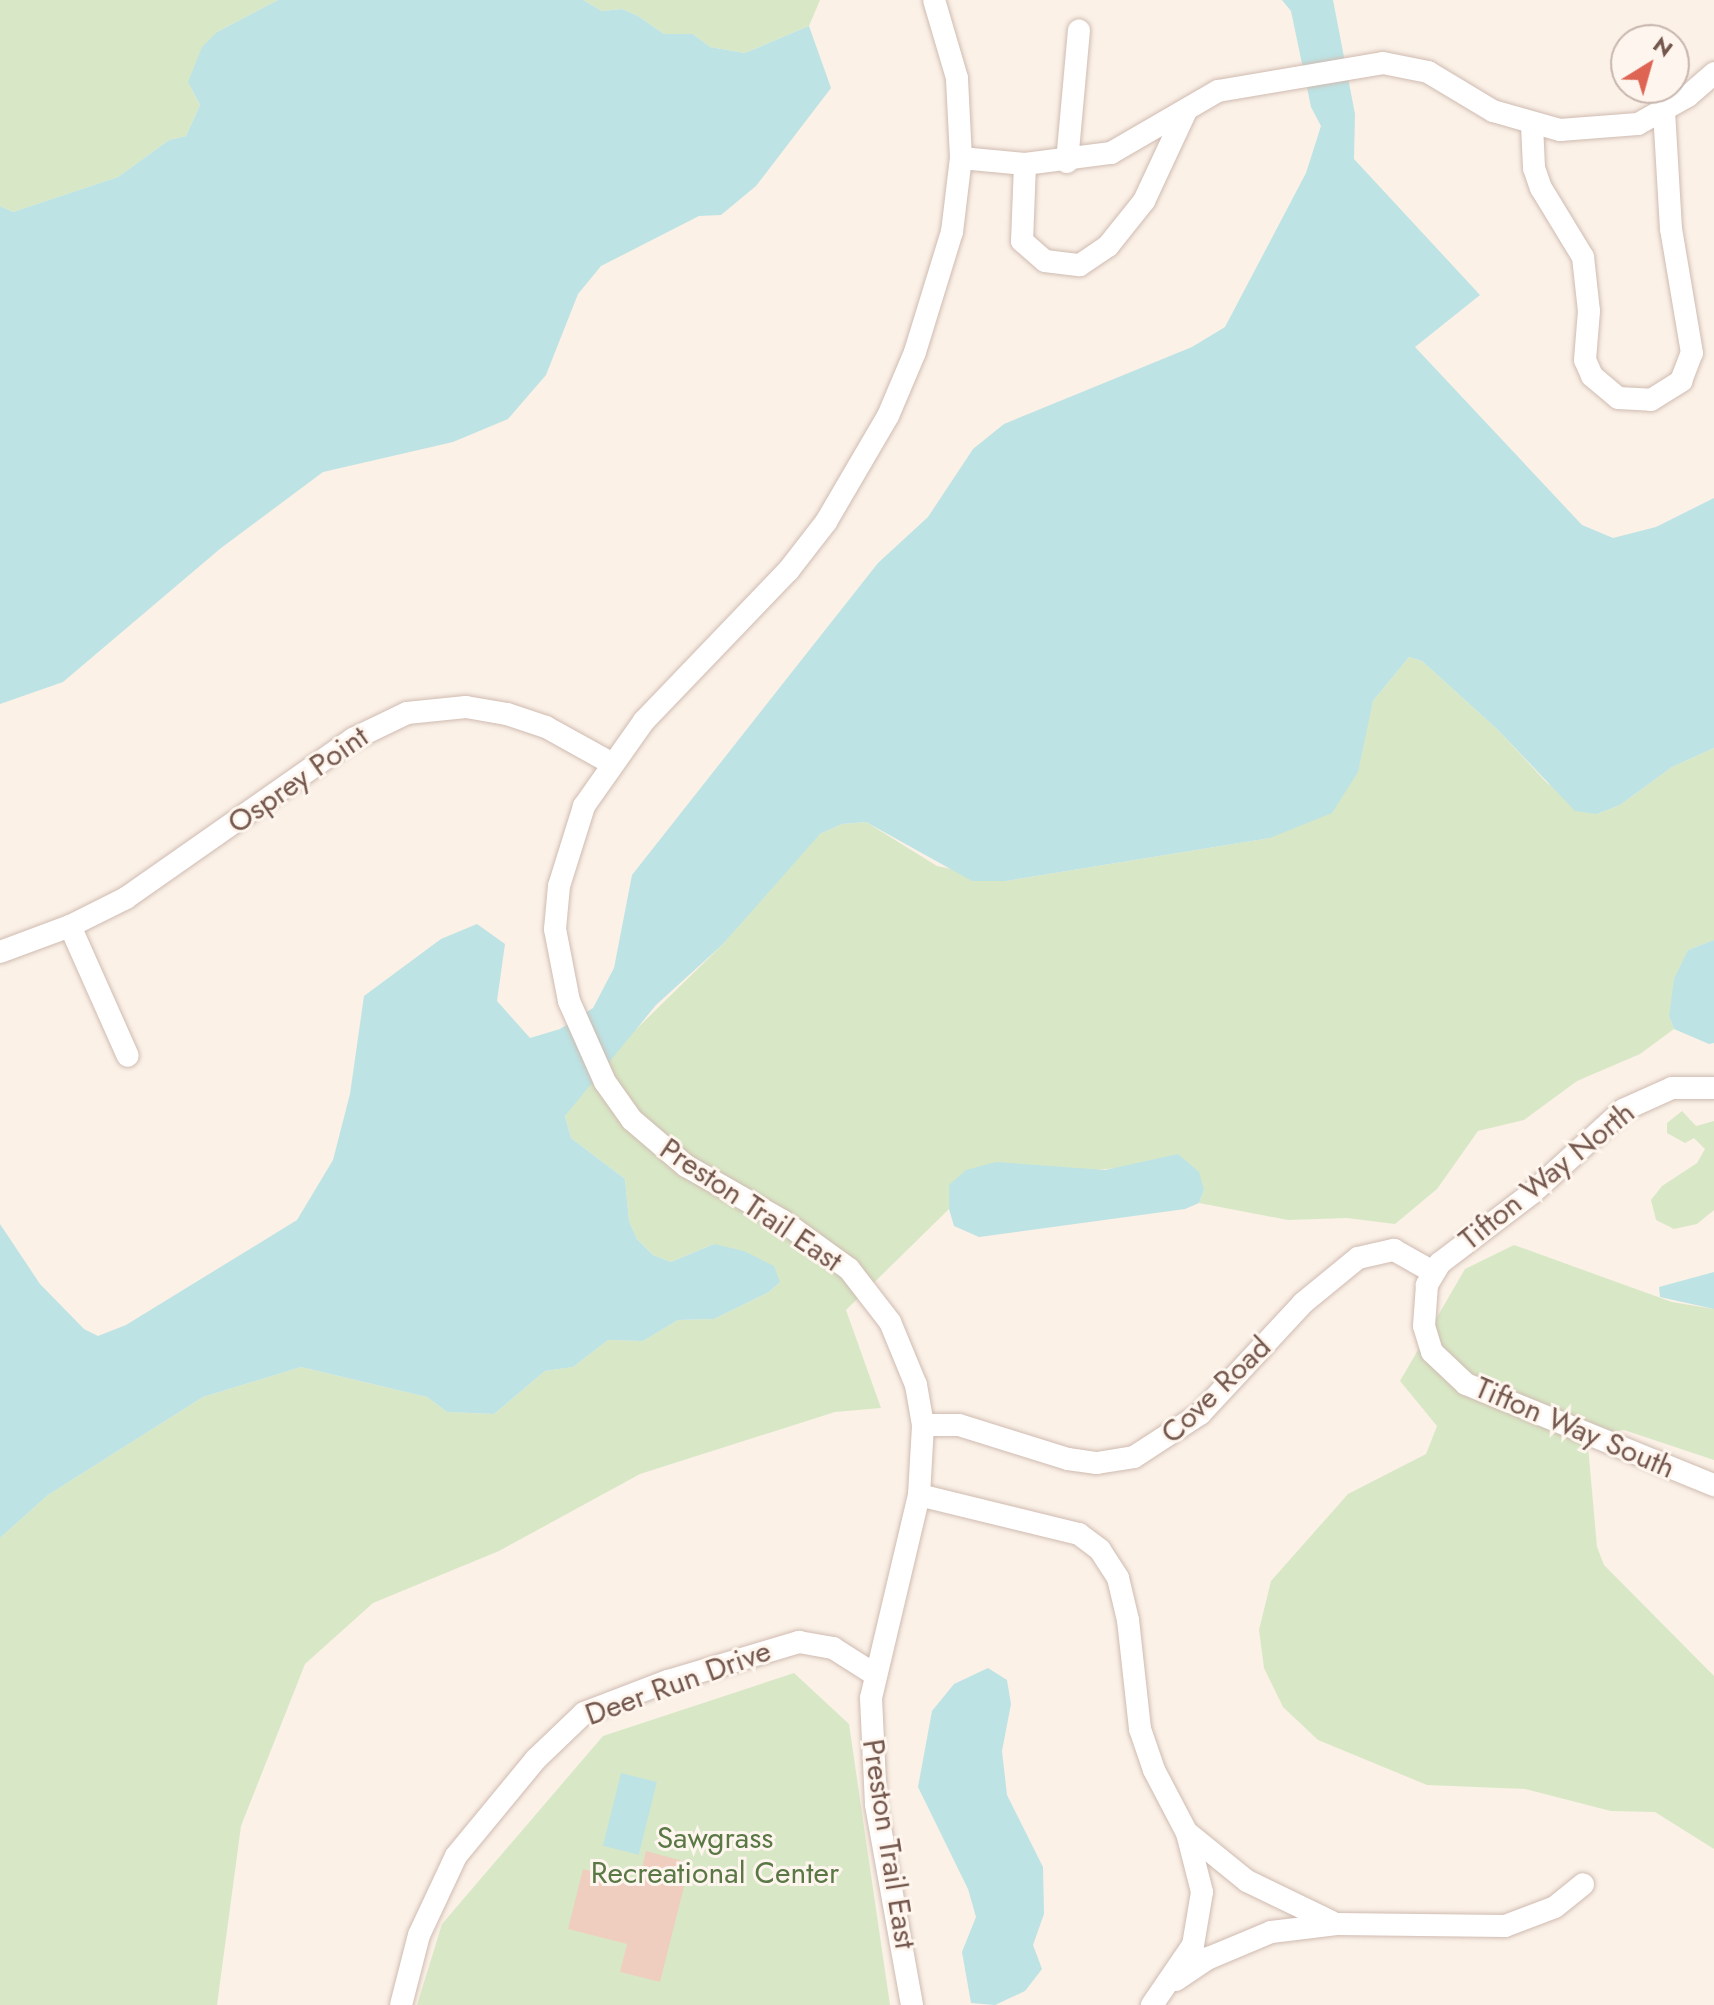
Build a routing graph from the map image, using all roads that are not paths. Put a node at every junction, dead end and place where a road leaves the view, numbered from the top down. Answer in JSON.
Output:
{"nodes":[{"id":1,"x":934,"y":0,"type":"edge"},
{"id":2,"x":1079,"y":31,"type":"dead end"},
{"id":3,"x":1714,"y":73,"type":"edge"},
{"id":4,"x":1189,"y":104,"type":"junction"},
{"id":5,"x":1664,"y":112,"type":"junction"},
{"id":6,"x":1532,"y":125,"type":"junction"},
{"id":7,"x":961,"y":158,"type":"junction"},
{"id":8,"x":1067,"y":162,"type":"junction"},
{"id":9,"x":1025,"y":164,"type":"junction"},
{"id":10,"x":611,"y":763,"type":"junction"},
{"id":11,"x":70,"y":926,"type":"junction"},
{"id":12,"x":0,"y":952,"type":"edge"},
{"id":13,"x":128,"y":1056,"type":"dead end"},
{"id":14,"x":1714,"y":1088,"type":"edge"},
{"id":15,"x":1433,"y":1272,"type":"junction"},
{"id":16,"x":923,"y":1425,"type":"junction"},
{"id":17,"x":1714,"y":1485,"type":"edge"},
{"id":18,"x":919,"y":1495,"type":"junction"},
{"id":19,"x":874,"y":1674,"type":"junction"},
{"id":20,"x":1187,"y":1833,"type":"junction"},
{"id":21,"x":1583,"y":1884,"type":"dead end"},
{"id":22,"x":1337,"y":1924,"type":"junction"},
{"id":23,"x":1171,"y":1983,"type":"junction"},
{"id":24,"x":401,"y":2005,"type":"edge"},
{"id":25,"x":912,"y":2005,"type":"edge"},
{"id":26,"x":1152,"y":2005,"type":"edge"}],
"edges":[{"from":1,"to":7,"type":"street","name":"Preston Trail East"},
{"from":2,"to":8,"type":"street"},
{"from":3,"to":5,"type":"street"},
{"from":4,"to":6,"type":"street"},
{"from":4,"to":8,"type":"street"},
{"from":4,"to":9,"type":"street"},
{"from":5,"to":6,"type":"street"},
{"from":5,"to":6,"type":"street"},
{"from":7,"to":9,"type":"street"},
{"from":7,"to":10,"type":"street","name":"Preston Trail East"},
{"from":8,"to":9,"type":"street"},
{"from":10,"to":11,"type":"street","name":"Osprey Point"},
{"from":10,"to":16,"type":"street","name":"Preston Trail East"},
{"from":11,"to":12,"type":"street","name":"Osprey Point"},
{"from":11,"to":13,"type":"street"},
{"from":14,"to":15,"type":"street","name":"Tifton Way North"},
{"from":15,"to":16,"type":"street","name":"Cove Road"},
{"from":15,"to":17,"type":"street","name":"Tifton Way South"},
{"from":16,"to":18,"type":"street","name":"Preston Trail East"},
{"from":18,"to":19,"type":"street","name":"Preston Trail East"},
{"from":18,"to":20,"type":"street"},
{"from":19,"to":24,"type":"street","name":"Deer Run Drive"},
{"from":19,"to":25,"type":"street","name":"Preston Trail East"},
{"from":20,"to":22,"type":"street"},
{"from":20,"to":23,"type":"street"},
{"from":21,"to":22,"type":"street"},
{"from":22,"to":23,"type":"street"},
{"from":23,"to":26,"type":"street"}]}
